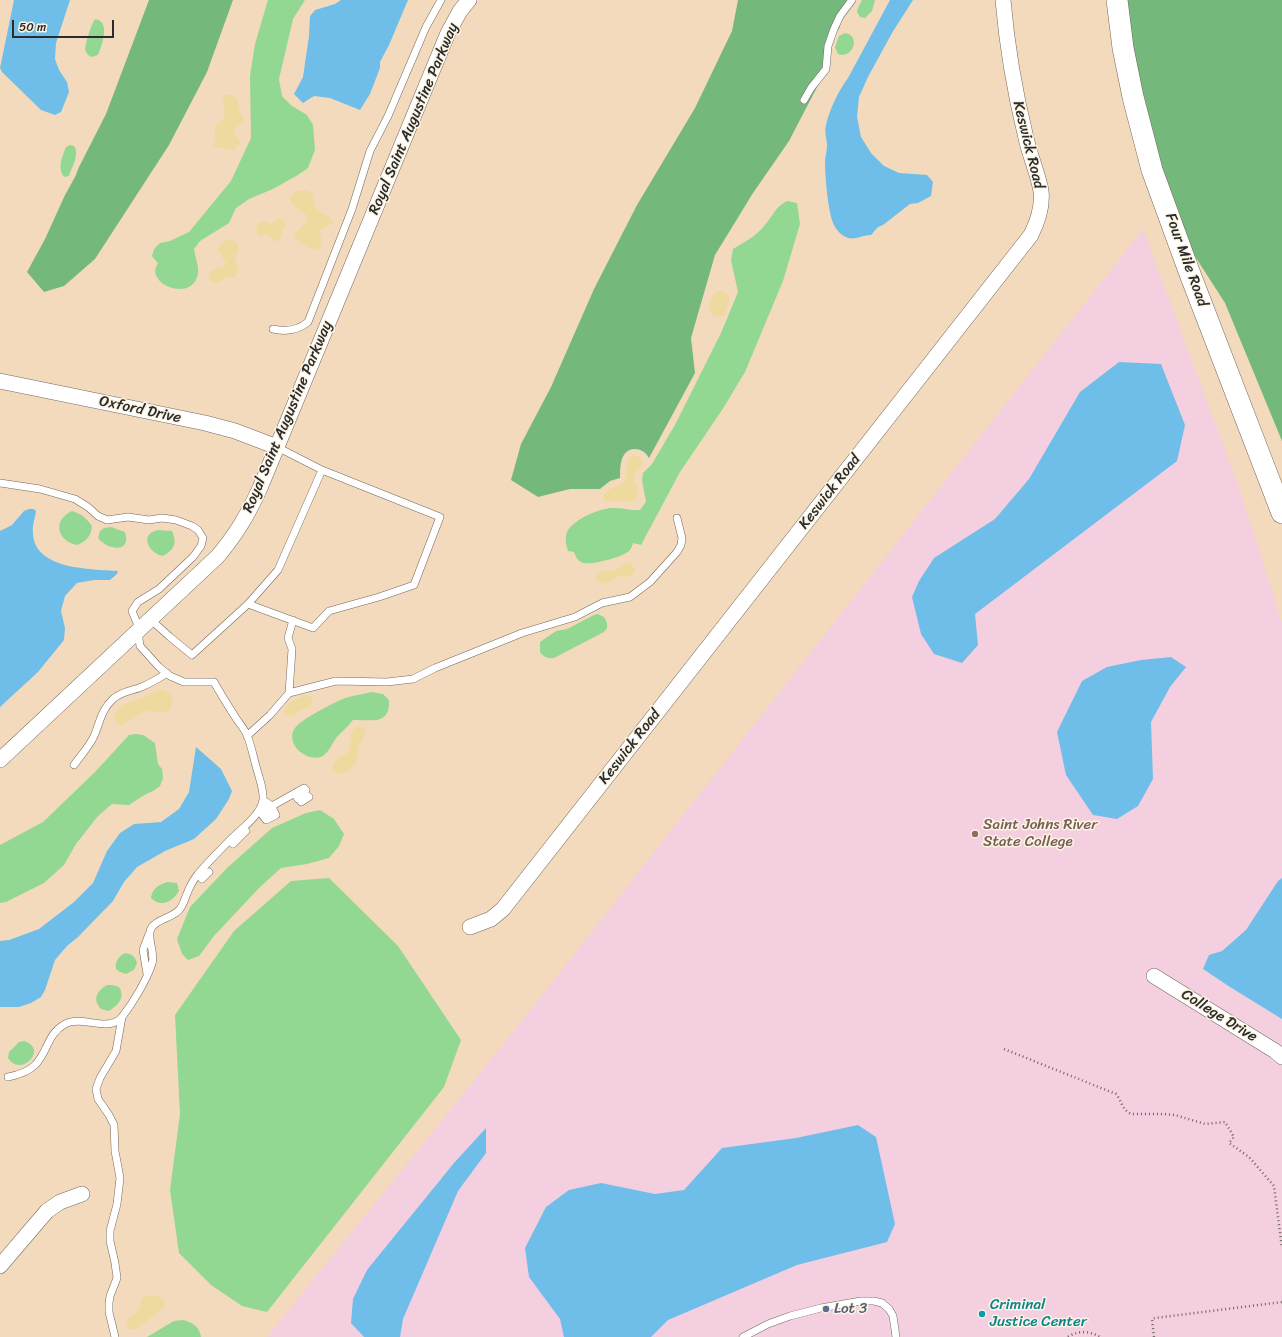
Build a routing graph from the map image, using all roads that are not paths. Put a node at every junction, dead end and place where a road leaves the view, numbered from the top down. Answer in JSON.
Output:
{"nodes":[{"id":1,"x":442,"y":0,"type":"edge"},
{"id":2,"x":469,"y":0,"type":"edge"},
{"id":3,"x":852,"y":0,"type":"edge"},
{"id":4,"x":1003,"y":0,"type":"edge"},
{"id":5,"x":1117,"y":0,"type":"edge"},
{"id":6,"x":804,"y":100,"type":"dead end"},
{"id":7,"x":273,"y":329,"type":"dead end"},
{"id":8,"x":0,"y":381,"type":"edge"},
{"id":9,"x":277,"y":448,"type":"junction"},
{"id":10,"x":322,"y":470,"type":"junction"},
{"id":11,"x":0,"y":483,"type":"edge"},
{"id":12,"x":1282,"y":513,"type":"edge"},
{"id":13,"x":677,"y":518,"type":"dead end"},
{"id":14,"x":248,"y":604,"type":"junction"},
{"id":15,"x":150,"y":619,"type":"junction"},
{"id":16,"x":293,"y":620,"type":"junction"},
{"id":17,"x":138,"y":630,"type":"junction"},
{"id":18,"x":167,"y":673,"type":"junction"},
{"id":19,"x":289,"y":693,"type":"junction"},
{"id":20,"x":247,"y":736,"type":"junction"},
{"id":21,"x":0,"y":760,"type":"edge"},
{"id":22,"x":74,"y":765,"type":"dead end"},
{"id":23,"x":301,"y":802,"type":"dead end"},
{"id":24,"x":260,"y":809,"type":"junction"},
{"id":25,"x":272,"y":812,"type":"dead end"},
{"id":26,"x":470,"y":927,"type":"dead end"},
{"id":27,"x":1154,"y":976,"type":"dead end"},
{"id":28,"x":122,"y":1017,"type":"junction"},
{"id":29,"x":1282,"y":1057,"type":"edge"},
{"id":30,"x":8,"y":1077,"type":"dead end"},
{"id":31,"x":82,"y":1194,"type":"dead end"},
{"id":32,"x":0,"y":1266,"type":"edge"},
{"id":33,"x":115,"y":1337,"type":"edge"},
{"id":34,"x":743,"y":1337,"type":"edge"},
{"id":35,"x":896,"y":1337,"type":"edge"}],
"edges":[{"from":1,"to":7,"type":"lane"},
{"from":2,"to":9,"type":"street","name":"Royal Saint Augustine Parkway"},
{"from":3,"to":6,"type":"lane"},
{"from":4,"to":26,"type":"street","name":"Keswick Road"},
{"from":5,"to":12,"type":"main road","name":"Four Mile Road"},
{"from":8,"to":9,"type":"street","name":"Oxford Drive"},
{"from":9,"to":10,"type":"lane"},
{"from":9,"to":15,"type":"street","name":"Royal Saint Augustine Parkway"},
{"from":10,"to":14,"type":"lane"},
{"from":10,"to":16,"type":"lane"},
{"from":11,"to":17,"type":"lane"},
{"from":13,"to":19,"type":"lane"},
{"from":14,"to":15,"type":"lane"},
{"from":14,"to":16,"type":"lane"},
{"from":15,"to":17,"type":"street","name":"Royal Saint Augustine Parkway"},
{"from":16,"to":19,"type":"lane"},
{"from":17,"to":18,"type":"lane"},
{"from":17,"to":21,"type":"street","name":"Royal Saint Augustine Parkway"},
{"from":18,"to":20,"type":"lane"},
{"from":18,"to":22,"type":"lane"},
{"from":19,"to":20,"type":"lane"},
{"from":20,"to":24,"type":"lane"},
{"from":23,"to":24,"type":"lane"},
{"from":24,"to":25,"type":"lane"},
{"from":24,"to":28,"type":"lane"},
{"from":27,"to":29,"type":"street","name":"College Drive"},
{"from":28,"to":30,"type":"lane"},
{"from":28,"to":33,"type":"lane"},
{"from":31,"to":32,"type":"street"},
{"from":34,"to":35,"type":"lane"}]}
